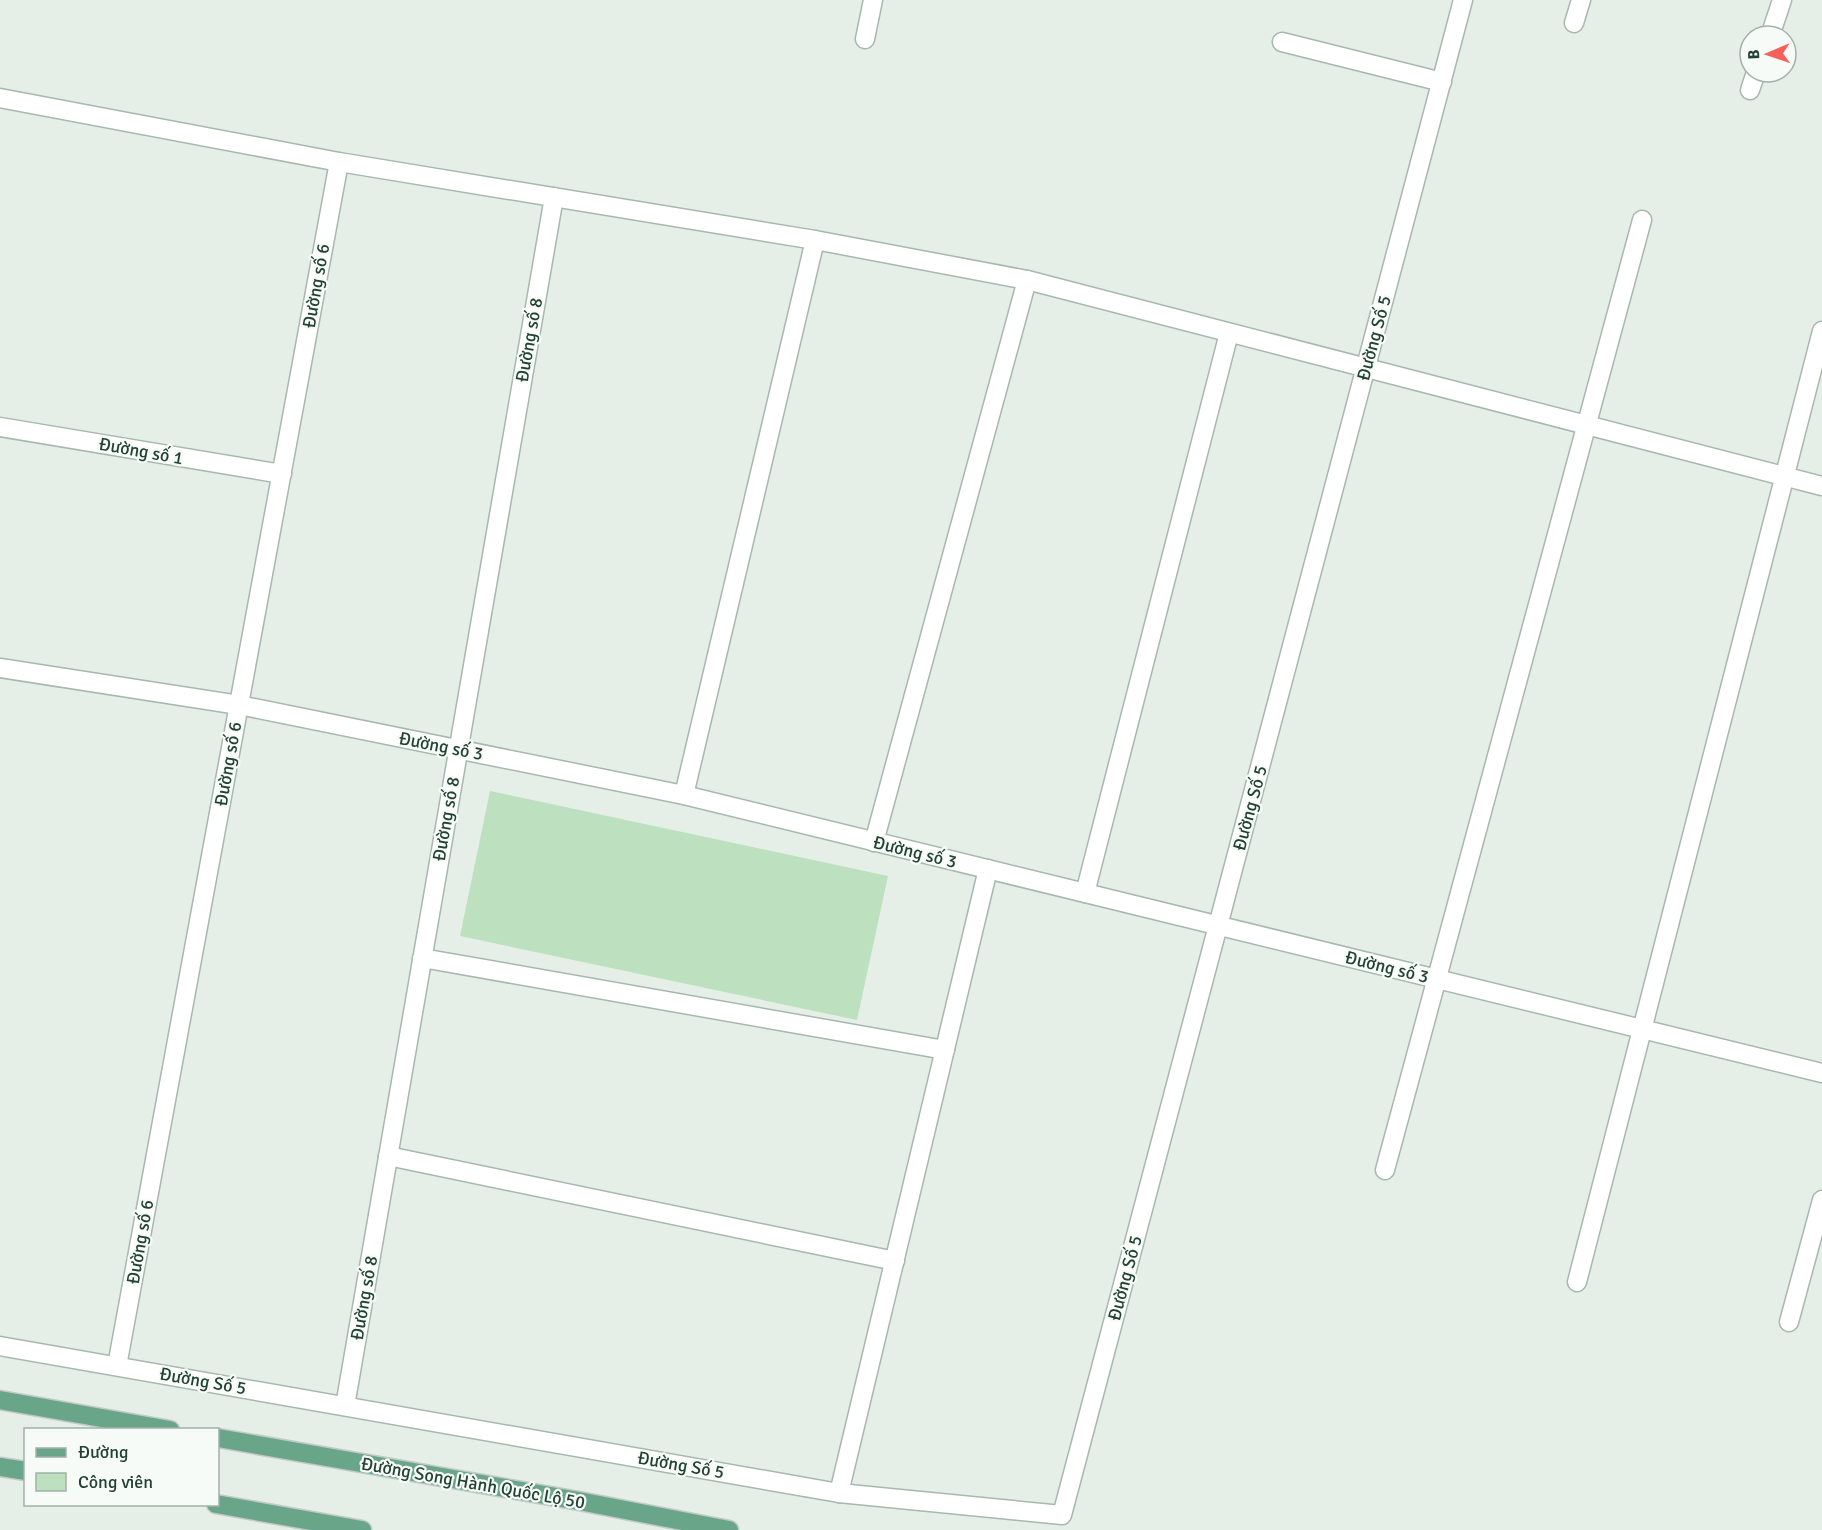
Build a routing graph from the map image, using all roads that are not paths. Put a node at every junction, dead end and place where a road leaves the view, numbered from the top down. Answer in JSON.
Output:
{"nodes":[{"id":1,"x":873,"y":0,"type":"edge"},
{"id":2,"x":1463,"y":0,"type":"edge"},
{"id":3,"x":1581,"y":0,"type":"edge"},
{"id":4,"x":1782,"y":0,"type":"edge"},
{"id":5,"x":1574,"y":23,"type":"dead end"},
{"id":6,"x":1774,"y":24,"type":"edge"},
{"id":7,"x":865,"y":39,"type":"dead end"},
{"id":8,"x":1282,"y":42,"type":"dead end"},
{"id":9,"x":1442,"y":82,"type":"junction"},
{"id":10,"x":1752,"y":84,"type":"edge"},
{"id":11,"x":1750,"y":90,"type":"dead end"},
{"id":12,"x":0,"y":98,"type":"edge"},
{"id":13,"x":339,"y":162,"type":"junction"},
{"id":14,"x":554,"y":197,"type":"junction"},
{"id":15,"x":1642,"y":220,"type":"dead end"},
{"id":16,"x":815,"y":240,"type":"junction"},
{"id":17,"x":1027,"y":280,"type":"junction"},
{"id":18,"x":1822,"y":331,"type":"edge"},
{"id":19,"x":1229,"y":333,"type":"junction"},
{"id":20,"x":1366,"y":369,"type":"junction"},
{"id":21,"x":1587,"y":425,"type":"junction"},
{"id":22,"x":0,"y":427,"type":"edge"},
{"id":23,"x":282,"y":474,"type":"junction"},
{"id":24,"x":1785,"y":476,"type":"junction"},
{"id":25,"x":1822,"y":486,"type":"edge"},
{"id":26,"x":0,"y":668,"type":"edge"},
{"id":27,"x":239,"y":705,"type":"junction"},
{"id":28,"x":458,"y":750,"type":"junction"},
{"id":29,"x":684,"y":795,"type":"junction"},
{"id":30,"x":874,"y":842,"type":"junction"},
{"id":31,"x":988,"y":869,"type":"junction"},
{"id":32,"x":1085,"y":893,"type":"junction"},
{"id":33,"x":1219,"y":926,"type":"junction"},
{"id":34,"x":422,"y":958,"type":"junction"},
{"id":35,"x":1437,"y":979,"type":"junction"},
{"id":36,"x":1642,"y":1029,"type":"junction"},
{"id":37,"x":945,"y":1050,"type":"junction"},
{"id":38,"x":1822,"y":1073,"type":"edge"},
{"id":39,"x":388,"y":1156,"type":"junction"},
{"id":40,"x":1385,"y":1170,"type":"dead end"},
{"id":41,"x":1822,"y":1200,"type":"edge"},
{"id":42,"x":894,"y":1261,"type":"junction"},
{"id":43,"x":1577,"y":1282,"type":"dead end"},
{"id":44,"x":1789,"y":1322,"type":"dead end"},
{"id":45,"x":0,"y":1346,"type":"edge"},
{"id":46,"x":117,"y":1366,"type":"junction"},
{"id":47,"x":0,"y":1400,"type":"edge"},
{"id":48,"x":345,"y":1406,"type":"junction"},
{"id":49,"x":159,"y":1428,"type":"edge"},
{"id":50,"x":219,"y":1438,"type":"edge"},
{"id":51,"x":0,"y":1467,"type":"edge"},
{"id":52,"x":24,"y":1471,"type":"edge"},
{"id":53,"x":839,"y":1493,"type":"junction"},
{"id":54,"x":219,"y":1505,"type":"edge"},
{"id":55,"x":362,"y":1530,"type":"edge"},
{"id":56,"x":729,"y":1530,"type":"edge"}],
"edges":[{"from":1,"to":7,"type":"street"},
{"from":2,"to":9,"type":"street","name":"Đường Số 5"},
{"from":3,"to":5,"type":"street"},
{"from":4,"to":6,"type":"street"},
{"from":8,"to":9,"type":"street"},
{"from":9,"to":20,"type":"street","name":"Đường Số 5"},
{"from":10,"to":11,"type":"street"},
{"from":12,"to":13,"type":"street"},
{"from":13,"to":14,"type":"street"},
{"from":13,"to":23,"type":"street","name":"Đường số 6"},
{"from":14,"to":16,"type":"street"},
{"from":14,"to":28,"type":"street","name":"Đường số 8"},
{"from":15,"to":21,"type":"street"},
{"from":16,"to":17,"type":"street"},
{"from":16,"to":29,"type":"street"},
{"from":17,"to":19,"type":"street"},
{"from":17,"to":30,"type":"street"},
{"from":18,"to":24,"type":"street"},
{"from":19,"to":20,"type":"street"},
{"from":19,"to":32,"type":"street"},
{"from":20,"to":21,"type":"street"},
{"from":20,"to":33,"type":"street","name":"Đường Số 5"},
{"from":21,"to":24,"type":"street"},
{"from":21,"to":35,"type":"street"},
{"from":22,"to":23,"type":"street","name":"Đường số 1"},
{"from":23,"to":27,"type":"street","name":"Đường số 6"},
{"from":24,"to":25,"type":"street"},
{"from":24,"to":36,"type":"street"},
{"from":26,"to":27,"type":"street","name":"Đường số 3"},
{"from":27,"to":28,"type":"street","name":"Đường số 3"},
{"from":27,"to":46,"type":"street","name":"Đường số 6"},
{"from":28,"to":29,"type":"street","name":"Đường số 3"},
{"from":28,"to":34,"type":"street","name":"Đường số 8"},
{"from":29,"to":30,"type":"street","name":"Đường số 3"},
{"from":30,"to":31,"type":"street","name":"Đường số 3"},
{"from":31,"to":32,"type":"street","name":"Đường số 3"},
{"from":31,"to":37,"type":"street"},
{"from":32,"to":33,"type":"street","name":"Đường số 3"},
{"from":33,"to":35,"type":"street","name":"Đường số 3"},
{"from":33,"to":53,"type":"street","name":"Đường Số 5"},
{"from":34,"to":37,"type":"street"},
{"from":34,"to":39,"type":"street","name":"Đường số 8"},
{"from":35,"to":36,"type":"street","name":"Đường số 3"},
{"from":35,"to":40,"type":"street"},
{"from":36,"to":38,"type":"street","name":"Đường số 3"},
{"from":36,"to":43,"type":"street"},
{"from":37,"to":42,"type":"street"},
{"from":39,"to":42,"type":"street"},
{"from":39,"to":48,"type":"street","name":"Đường số 8"},
{"from":41,"to":44,"type":"street"},
{"from":42,"to":53,"type":"street"},
{"from":45,"to":46,"type":"street","name":"Đường Số 5"},
{"from":46,"to":48,"type":"street","name":"Đường Số 5"},
{"from":47,"to":49,"type":"main road"},
{"from":48,"to":53,"type":"street","name":"Đường Số 5"},
{"from":50,"to":56,"type":"main road","name":"Đường Song Hành Quốc Lộ 50"},
{"from":51,"to":52,"type":"main road"},
{"from":54,"to":55,"type":"main road"}]}
